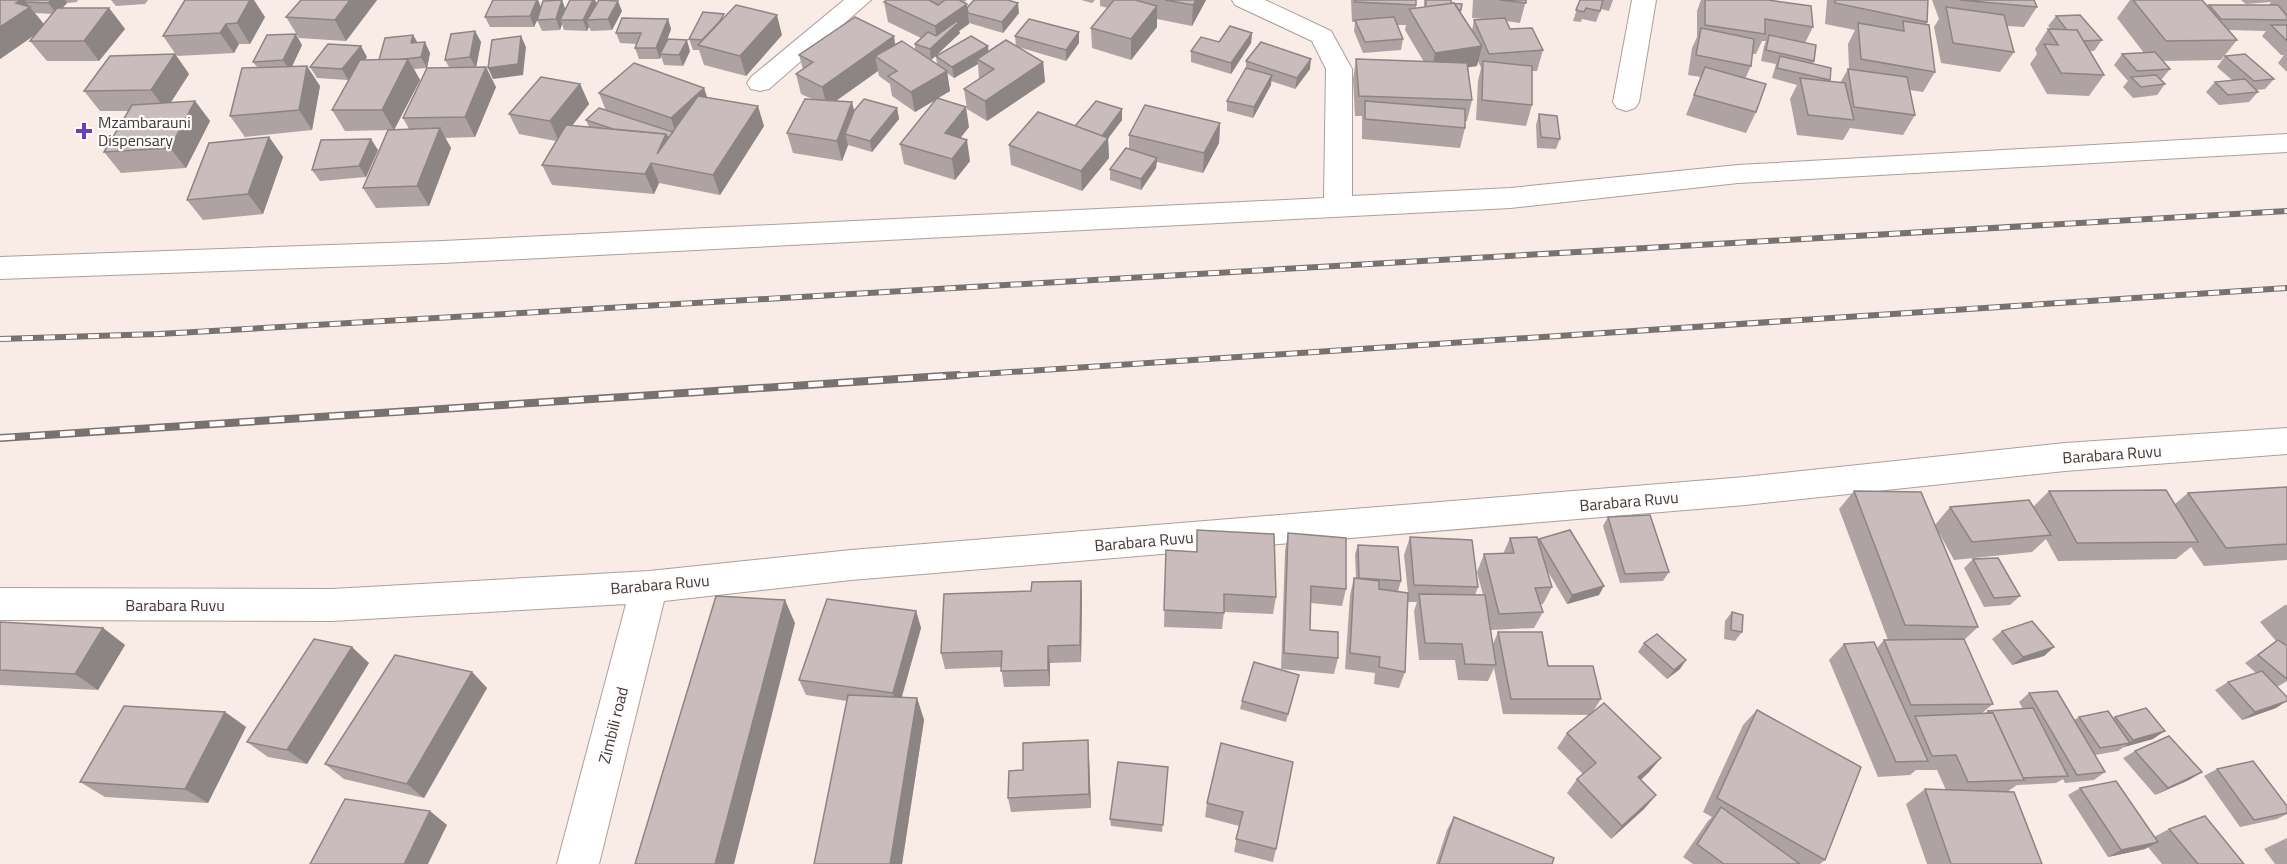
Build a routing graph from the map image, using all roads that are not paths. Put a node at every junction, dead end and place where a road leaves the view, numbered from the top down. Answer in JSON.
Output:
{"nodes":[{"id":1,"x":859,"y":0,"type":"edge"},
{"id":2,"x":1244,"y":0,"type":"edge"},
{"id":3,"x":1644,"y":0,"type":"edge"},
{"id":4,"x":760,"y":83,"type":"dead end"},
{"id":5,"x":1626,"y":102,"type":"dead end"},
{"id":6,"x":2287,"y":143,"type":"edge"},
{"id":7,"x":1338,"y":206,"type":"junction"},
{"id":8,"x":0,"y":268,"type":"edge"},
{"id":9,"x":2287,"y":441,"type":"edge"},
{"id":10,"x":649,"y":587,"type":"junction"},
{"id":11,"x":0,"y":604,"type":"edge"},
{"id":12,"x":578,"y":864,"type":"edge"}],
"edges":[{"from":1,"to":4,"type":"street"},
{"from":2,"to":7,"type":"street"},
{"from":3,"to":5,"type":"street"},
{"from":6,"to":7,"type":"street"},
{"from":7,"to":8,"type":"street"},
{"from":9,"to":10,"type":"street","name":"Barabara Ruvu"},
{"from":10,"to":11,"type":"street","name":"Barabara Ruvu"},
{"from":10,"to":12,"type":"street","name":"Zimbili road"}]}
